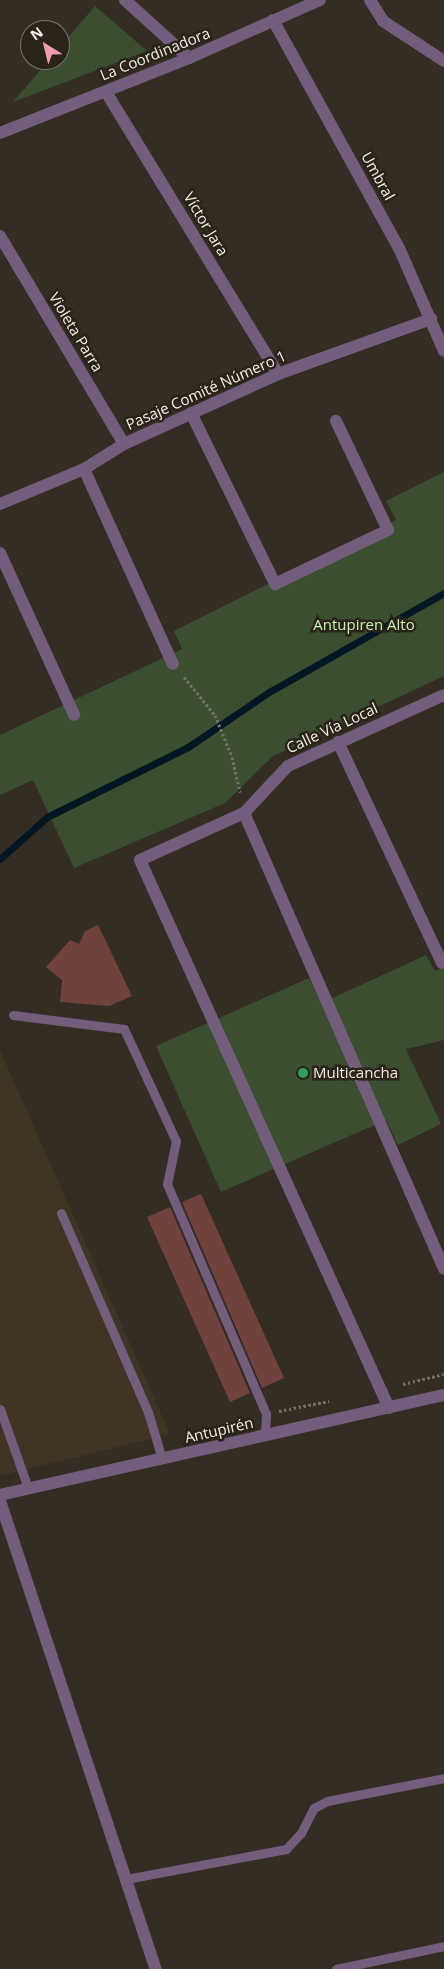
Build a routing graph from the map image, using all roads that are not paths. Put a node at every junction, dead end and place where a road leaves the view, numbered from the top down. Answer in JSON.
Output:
{"nodes":[{"id":1,"x":124,"y":0,"type":"edge"},
{"id":2,"x":320,"y":0,"type":"edge"},
{"id":3,"x":370,"y":0,"type":"edge"},
{"id":4,"x":305,"y":3,"type":"edge"},
{"id":5,"x":274,"y":20,"type":"junction"},
{"id":6,"x":190,"y":58,"type":"junction"},
{"id":7,"x":444,"y":61,"type":"edge"},
{"id":8,"x":106,"y":92,"type":"junction"},
{"id":9,"x":0,"y":133,"type":"edge"},
{"id":10,"x":0,"y":236,"type":"edge"},
{"id":11,"x":431,"y":319,"type":"junction"},
{"id":12,"x":444,"y":351,"type":"edge"},
{"id":13,"x":278,"y":374,"type":"junction"},
{"id":14,"x":192,"y":413,"type":"junction"},
{"id":15,"x":336,"y":421,"type":"dead end"},
{"id":16,"x":124,"y":444,"type":"junction"},
{"id":17,"x":84,"y":469,"type":"junction"},
{"id":18,"x":0,"y":504,"type":"edge"},
{"id":19,"x":0,"y":552,"type":"edge"},
{"id":20,"x":173,"y":664,"type":"road end"},
{"id":21,"x":444,"y":695,"type":"edge"},
{"id":22,"x":74,"y":715,"type":"dead end"},
{"id":23,"x":338,"y":742,"type":"junction"},
{"id":24,"x":244,"y":813,"type":"junction"},
{"id":25,"x":442,"y":963,"type":"dead end"},
{"id":26,"x":13,"y":1015,"type":"dead end"},
{"id":27,"x":61,"y":1213,"type":"dead end"},
{"id":28,"x":444,"y":1269,"type":"edge"},
{"id":29,"x":444,"y":1395,"type":"edge"},
{"id":30,"x":390,"y":1408,"type":"junction"},
{"id":31,"x":0,"y":1409,"type":"edge"},
{"id":32,"x":265,"y":1436,"type":"junction"},
{"id":33,"x":162,"y":1459,"type":"junction"},
{"id":34,"x":28,"y":1488,"type":"junction"},
{"id":35,"x":0,"y":1495,"type":"edge"},
{"id":36,"x":0,"y":1501,"type":"edge"},
{"id":37,"x":444,"y":1778,"type":"edge"},
{"id":38,"x":126,"y":1879,"type":"junction"},
{"id":39,"x":444,"y":1946,"type":"edge"},
{"id":40,"x":156,"y":1969,"type":"edge"},
{"id":41,"x":336,"y":1969,"type":"edge"}],
"edges":[{"from":1,"to":6,"type":"street"},
{"from":2,"to":4,"type":"street","name":"La Coordinadora"},
{"from":3,"to":7,"type":"street"},
{"from":4,"to":5,"type":"street","name":"La Coordinadora"},
{"from":5,"to":6,"type":"street","name":"La Coordinadora"},
{"from":5,"to":11,"type":"street","name":"Umbral"},
{"from":6,"to":8,"type":"street","name":"La Coordinadora"},
{"from":8,"to":9,"type":"street","name":"La Coordinadora"},
{"from":8,"to":13,"type":"street","name":"Víctor Jara"},
{"from":10,"to":16,"type":"street","name":"Violeta Parra"},
{"from":11,"to":12,"type":"street","name":"Umbral"},
{"from":11,"to":13,"type":"street","name":"Pasaje Comité Número 1"},
{"from":13,"to":14,"type":"street","name":"Pasaje Comité Número 1"},
{"from":14,"to":15,"type":"street"},
{"from":14,"to":16,"type":"street","name":"Pasaje Comité Número 1"},
{"from":16,"to":17,"type":"street","name":"Pasaje Comité Número 1"},
{"from":17,"to":18,"type":"street","name":"Pasaje Comité Número 1"},
{"from":17,"to":20,"type":"street"},
{"from":19,"to":22,"type":"street"},
{"from":21,"to":23,"type":"street","name":"Calle Vía Local"},
{"from":23,"to":24,"type":"street","name":"Calle Vía Local"},
{"from":23,"to":25,"type":"street"},
{"from":24,"to":28,"type":"street"},
{"from":24,"to":30,"type":"street","name":"Calle Vía Local"},
{"from":26,"to":32,"type":"lane"},
{"from":27,"to":33,"type":"lane"},
{"from":29,"to":30,"type":"street","name":"Antupirén"},
{"from":30,"to":32,"type":"street","name":"Antupirén"},
{"from":31,"to":34,"type":"lane"},
{"from":32,"to":33,"type":"street","name":"Antupirén"},
{"from":33,"to":34,"type":"street","name":"Antupirén"},
{"from":34,"to":35,"type":"street","name":"Antupirén"},
{"from":36,"to":38,"type":"street"},
{"from":37,"to":38,"type":"lane"},
{"from":38,"to":40,"type":"street"},
{"from":39,"to":41,"type":"lane"}]}
